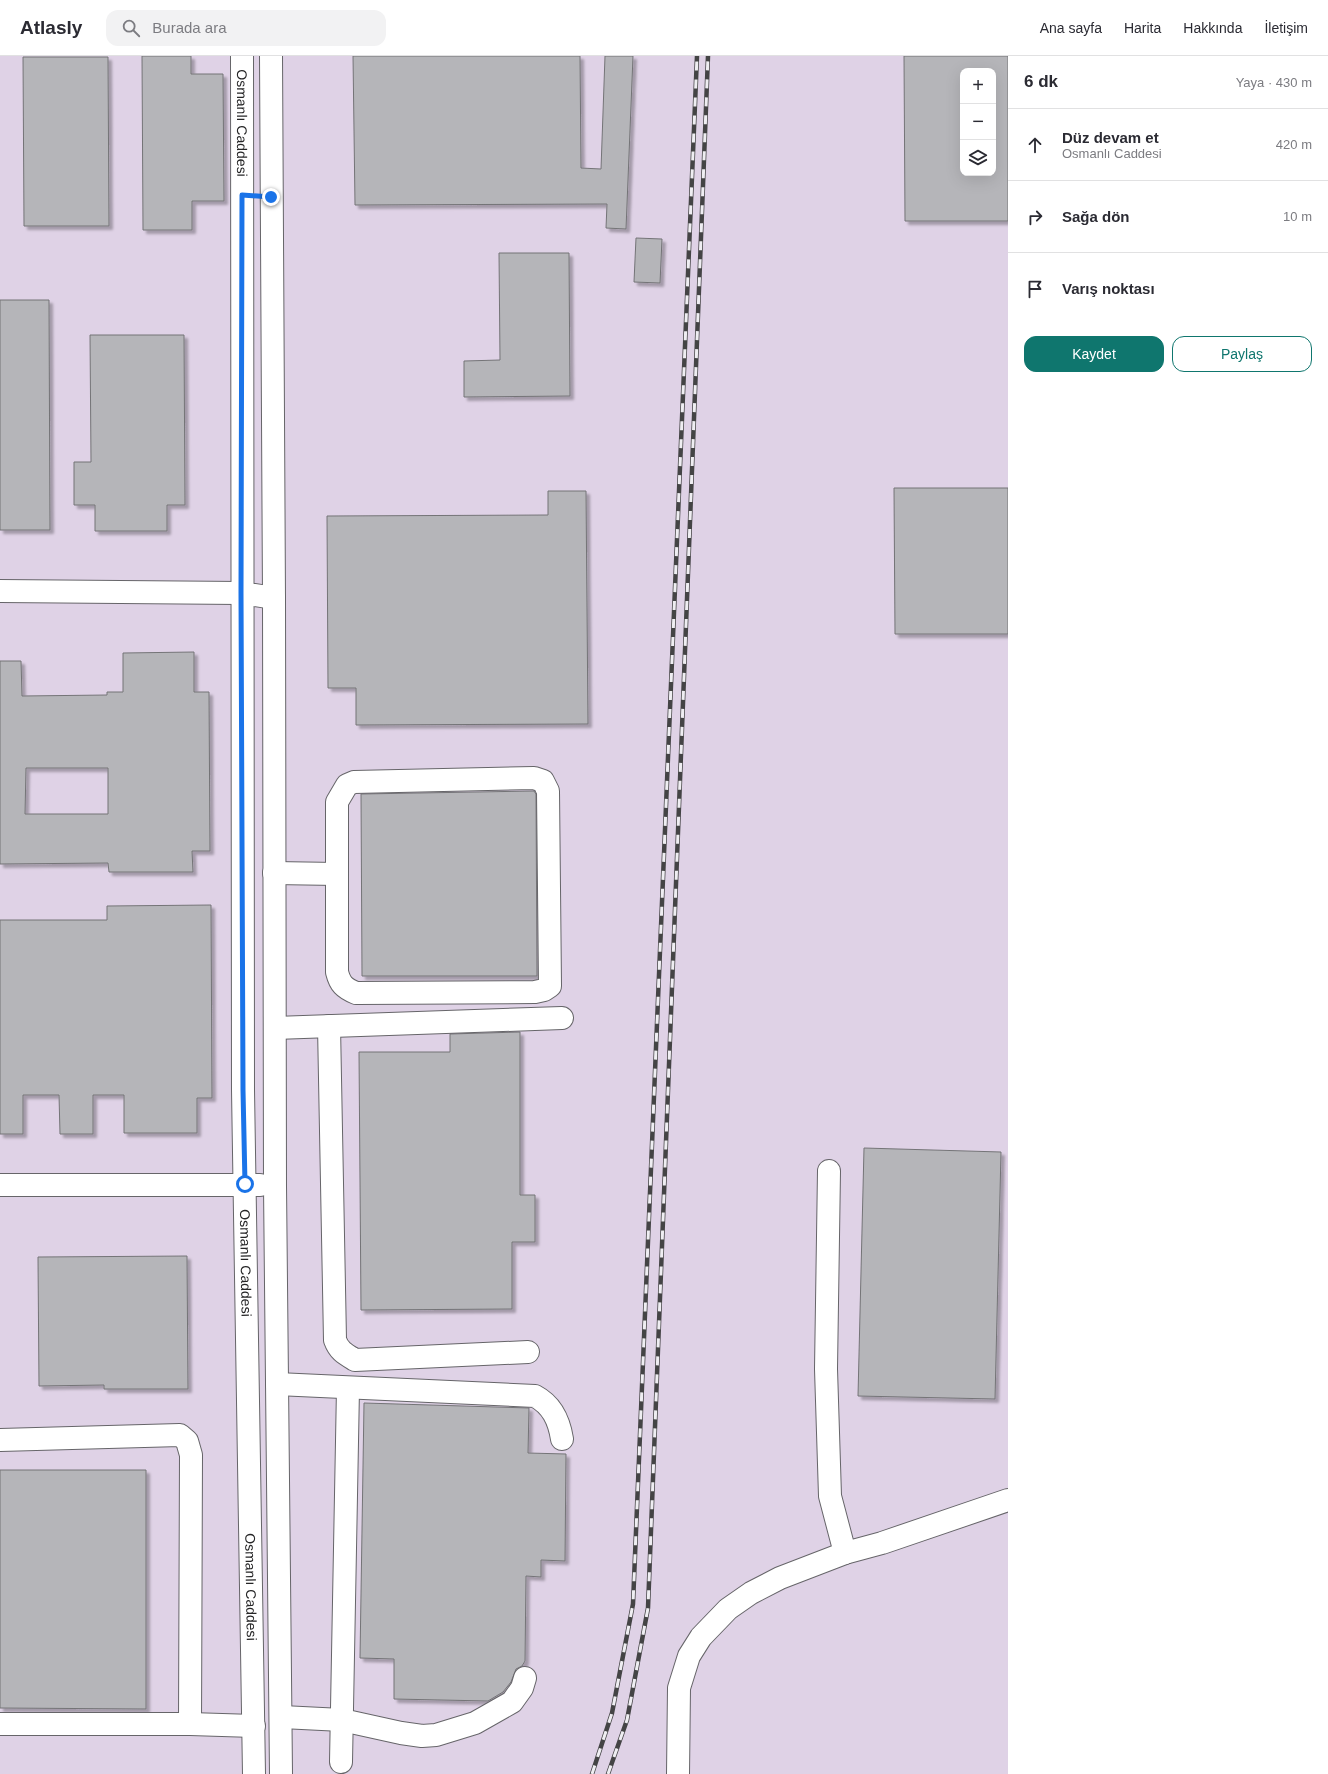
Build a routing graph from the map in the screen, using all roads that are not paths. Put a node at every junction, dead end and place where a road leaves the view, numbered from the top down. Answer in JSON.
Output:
{"nodes":[{"id":1,"x":242,"y":56,"type":"edge"},
{"id":2,"x":271,"y":56,"type":"edge"},
{"id":3,"x":242,"y":195,"type":"junction"},
{"id":4,"x":271,"y":197,"type":"junction"},
{"id":5,"x":0,"y":591,"type":"edge"},
{"id":6,"x":241,"y":593,"type":"junction"},
{"id":7,"x":274,"y":598,"type":"junction"},
{"id":8,"x":242,"y":844,"type":"junction"},
{"id":9,"x":274,"y":845,"type":"junction"},
{"id":10,"x":274,"y":873,"type":"junction"},
{"id":11,"x":337,"y":874,"type":"junction"},
{"id":12,"x":562,"y":1018,"type":"dead end"},
{"id":13,"x":329,"y":1026,"type":"junction"},
{"id":14,"x":275,"y":1028,"type":"junction"},
{"id":15,"x":829,"y":1171,"type":"dead end"},
{"id":16,"x":245,"y":1184,"type":"junction"},
{"id":17,"x":0,"y":1185,"type":"edge"},
{"id":18,"x":275,"y":1186,"type":"junction"},
{"id":19,"x":528,"y":1352,"type":"dead end"},
{"id":20,"x":277,"y":1384,"type":"junction"},
{"id":21,"x":348,"y":1388,"type":"junction"},
{"id":22,"x":562,"y":1439,"type":"dead end"},
{"id":23,"x":0,"y":1440,"type":"edge"},
{"id":24,"x":1008,"y":1500,"type":"edge"},
{"id":25,"x":846,"y":1553,"type":"junction"},
{"id":26,"x":525,"y":1678,"type":"dead end"},
{"id":27,"x":282,"y":1716,"type":"junction"},
{"id":28,"x":342,"y":1720,"type":"junction"},
{"id":29,"x":0,"y":1724,"type":"edge"},
{"id":30,"x":190,"y":1724,"type":"junction"},
{"id":31,"x":254,"y":1726,"type":"junction"},
{"id":32,"x":341,"y":1762,"type":"dead end"},
{"id":33,"x":254,"y":1774,"type":"edge"},
{"id":34,"x":281,"y":1774,"type":"edge"},
{"id":35,"x":678,"y":1774,"type":"edge"}],
"edges":[{"from":1,"to":3,"type":"street","name":"Osmanlı Caddesi"},
{"from":2,"to":4,"type":"street"},
{"from":3,"to":4,"type":"street"},
{"from":3,"to":6,"type":"street","name":"Osmanlı Caddesi"},
{"from":4,"to":7,"type":"street"},
{"from":5,"to":6,"type":"street"},
{"from":6,"to":7,"type":"street"},
{"from":6,"to":8,"type":"street","name":"Osmanlı Caddesi"},
{"from":7,"to":9,"type":"street"},
{"from":8,"to":9,"type":"street"},
{"from":8,"to":16,"type":"street","name":"Osmanlı Caddesi"},
{"from":9,"to":10,"type":"street"},
{"from":10,"to":11,"type":"street"},
{"from":10,"to":14,"type":"street"},
{"from":11,"to":11,"type":"street"},
{"from":12,"to":13,"type":"street"},
{"from":13,"to":14,"type":"street"},
{"from":13,"to":19,"type":"street"},
{"from":14,"to":18,"type":"street"},
{"from":15,"to":25,"type":"street"},
{"from":16,"to":17,"type":"street"},
{"from":16,"to":18,"type":"street"},
{"from":16,"to":31,"type":"street","name":"Osmanlı Caddesi"},
{"from":18,"to":20,"type":"street"},
{"from":20,"to":21,"type":"street"},
{"from":20,"to":27,"type":"street"},
{"from":21,"to":22,"type":"street"},
{"from":21,"to":28,"type":"street"},
{"from":23,"to":30,"type":"street"},
{"from":24,"to":25,"type":"street"},
{"from":25,"to":35,"type":"street"},
{"from":26,"to":28,"type":"street"},
{"from":27,"to":28,"type":"street"},
{"from":27,"to":34,"type":"street"},
{"from":28,"to":32,"type":"street"},
{"from":29,"to":30,"type":"street"},
{"from":30,"to":31,"type":"street"},
{"from":31,"to":33,"type":"street","name":"Osmanlı Caddesi"}]}
